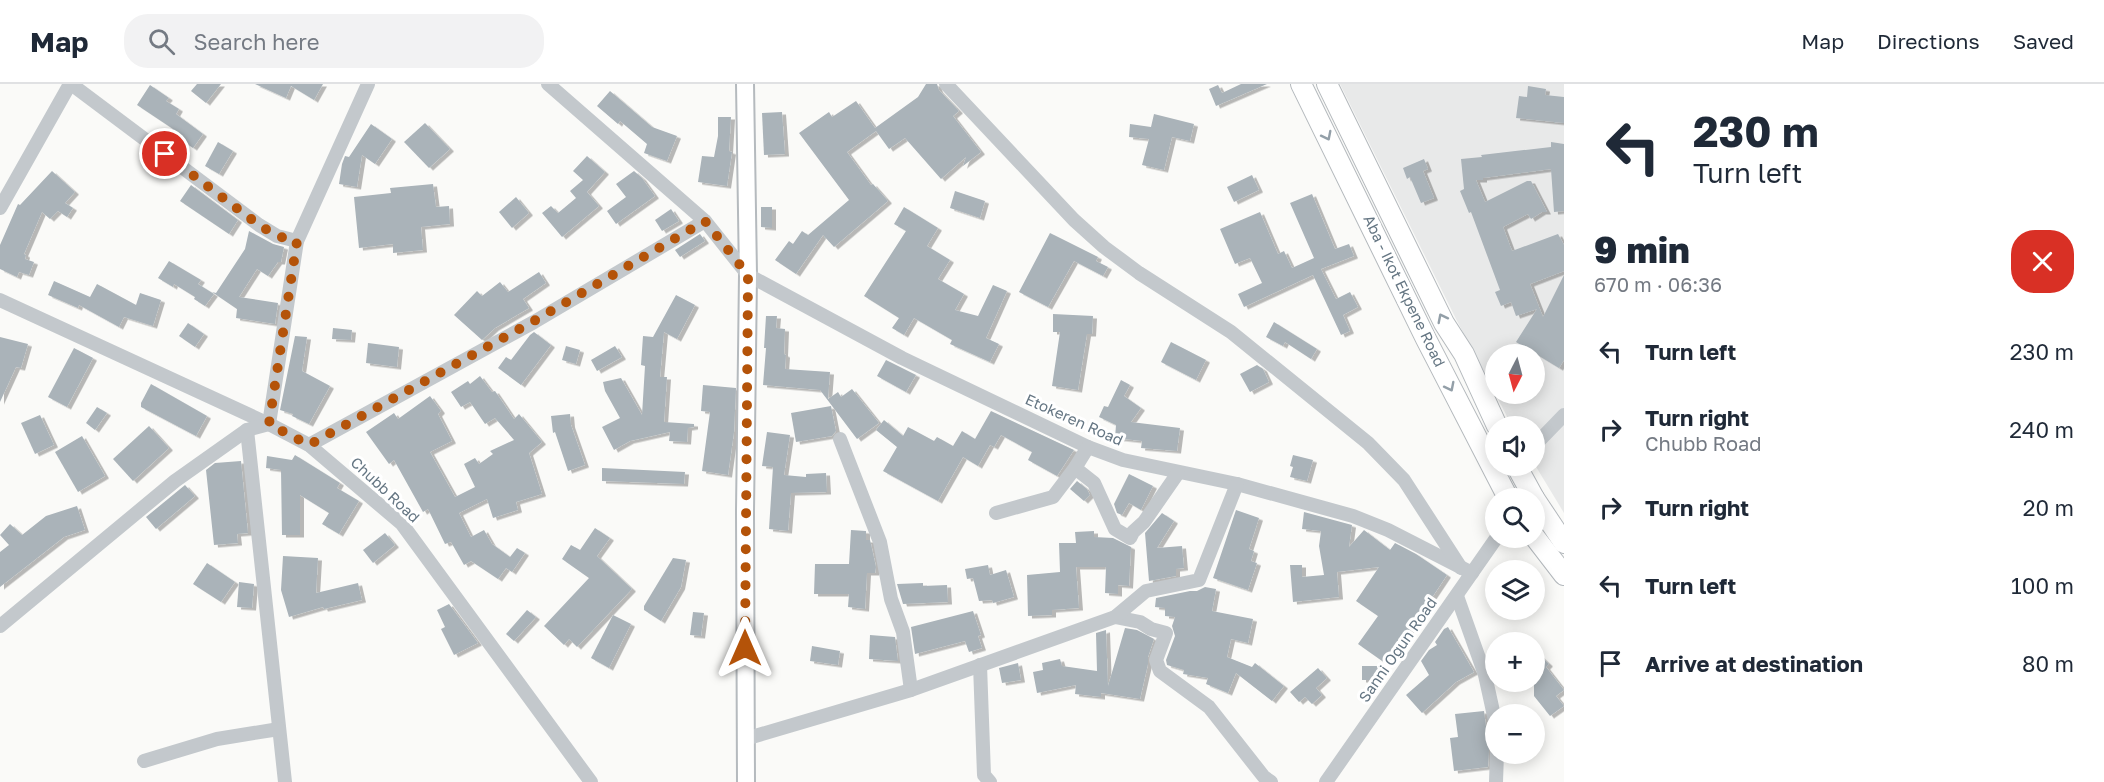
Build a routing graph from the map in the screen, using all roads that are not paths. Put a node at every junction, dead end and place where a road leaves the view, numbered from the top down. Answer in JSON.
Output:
{"nodes":[{"id":1,"x":70,"y":84,"type":"edge"},
{"id":2,"x":368,"y":84,"type":"edge"},
{"id":3,"x":548,"y":84,"type":"edge"},
{"id":4,"x":745,"y":84,"type":"edge"},
{"id":5,"x":946,"y":84,"type":"edge"},
{"id":6,"x":1301,"y":84,"type":"edge"},
{"id":7,"x":1327,"y":84,"type":"edge"},
{"id":8,"x":0,"y":208,"type":"edge"},
{"id":9,"x":705,"y":221,"type":"junction"},
{"id":10,"x":297,"y":241,"type":"junction"},
{"id":11,"x":748,"y":275,"type":"junction"},
{"id":12,"x":2,"y":305,"type":"edge"},
{"id":13,"x":1492,"y":416,"type":"edge"},
{"id":14,"x":1564,"y":416,"type":"edge"},
{"id":15,"x":269,"y":424,"type":"junction"},
{"id":16,"x":247,"y":430,"type":"junction"},
{"id":17,"x":1545,"y":435,"type":"edge"},
{"id":18,"x":840,"y":439,"type":"dead end"},
{"id":19,"x":309,"y":445,"type":"junction"},
{"id":20,"x":1088,"y":447,"type":"junction"},
{"id":21,"x":1076,"y":468,"type":"junction"},
{"id":22,"x":1178,"y":473,"type":"junction"},
{"id":23,"x":1501,"y":476,"type":"edge"},
{"id":24,"x":1497,"y":479,"type":"junction"},
{"id":25,"x":1237,"y":484,"type":"junction"},
{"id":26,"x":1502,"y":488,"type":"edge"},
{"id":27,"x":996,"y":513,"type":"dead end"},
{"id":28,"x":1545,"y":514,"type":"edge"},
{"id":29,"x":1564,"y":543,"type":"edge"},
{"id":30,"x":1487,"y":548,"type":"edge"},
{"id":31,"x":1543,"y":548,"type":"edge"},
{"id":32,"x":1467,"y":571,"type":"junction"},
{"id":33,"x":1564,"y":575,"type":"edge"},
{"id":34,"x":1457,"y":596,"type":"junction"},
{"id":35,"x":1115,"y":617,"type":"junction"},
{"id":36,"x":0,"y":626,"type":"edge"},
{"id":37,"x":980,"y":665,"type":"junction"},
{"id":38,"x":911,"y":690,"type":"junction"},
{"id":39,"x":1491,"y":704,"type":"edge"},
{"id":40,"x":279,"y":729,"type":"junction"},
{"id":41,"x":745,"y":739,"type":"junction"},
{"id":42,"x":144,"y":762,"type":"dead end"},
{"id":43,"x":1497,"y":764,"type":"edge"},
{"id":44,"x":285,"y":782,"type":"edge"},
{"id":45,"x":591,"y":782,"type":"edge"},
{"id":46,"x":746,"y":782,"type":"edge"},
{"id":47,"x":990,"y":782,"type":"edge"},
{"id":48,"x":1271,"y":782,"type":"edge"},
{"id":49,"x":1326,"y":782,"type":"edge"},
{"id":50,"x":1496,"y":782,"type":"edge"}],
"edges":[{"from":1,"to":8,"type":"street"},
{"from":1,"to":10,"type":"street"},
{"from":2,"to":10,"type":"street"},
{"from":3,"to":9,"type":"street"},
{"from":4,"to":11,"type":"main road"},
{"from":5,"to":32,"type":"street"},
{"from":6,"to":24,"type":"highway","name":"Aba - Ikot Ekpene Road","one_way":true},
{"from":13,"to":7,"type":"highway","one_way":true},
{"from":9,"to":11,"type":"street"},
{"from":9,"to":19,"type":"street"},
{"from":10,"to":15,"type":"street"},
{"from":11,"to":20,"type":"street","name":"Etokeren Road"},
{"from":11,"to":41,"type":"main road"},
{"from":12,"to":15,"type":"street","name":"Chubb Road"},
{"from":14,"to":17,"type":"street"},
{"from":15,"to":16,"type":"street"},
{"from":15,"to":19,"type":"street","name":"Chubb Road"},
{"from":16,"to":36,"type":"street"},
{"from":16,"to":40,"type":"street"},
{"from":18,"to":38,"type":"street"},
{"from":19,"to":45,"type":"street","name":"Chubb Road"},
{"from":20,"to":21,"type":"street"},
{"from":20,"to":22,"type":"street","name":"Etokeren Road"},
{"from":21,"to":22,"type":"street"},
{"from":21,"to":27,"type":"street"},
{"from":22,"to":25,"type":"street","name":"Etokeren Road"},
{"from":23,"to":24,"type":"street"},
{"from":24,"to":26,"type":"highway","name":"Aba - Ikot Ekpene Road"},
{"from":25,"to":32,"type":"street","name":"Etokeren Road"},
{"from":25,"to":35,"type":"street"},
{"from":28,"to":29,"type":"highway"},
{"from":30,"to":32,"type":"street","name":"Sanni Ogun Road"},
{"from":31,"to":33,"type":"highway"},
{"from":32,"to":34,"type":"street","name":"Sanni Ogun Road"},
{"from":34,"to":39,"type":"street"},
{"from":34,"to":49,"type":"street","name":"Sanni Ogun Road"},
{"from":35,"to":37,"type":"street"},
{"from":35,"to":48,"type":"street"},
{"from":37,"to":38,"type":"street"},
{"from":37,"to":47,"type":"street"},
{"from":38,"to":41,"type":"street"},
{"from":40,"to":42,"type":"street"},
{"from":40,"to":44,"type":"street"},
{"from":41,"to":46,"type":"main road"},
{"from":43,"to":50,"type":"street"}]}
